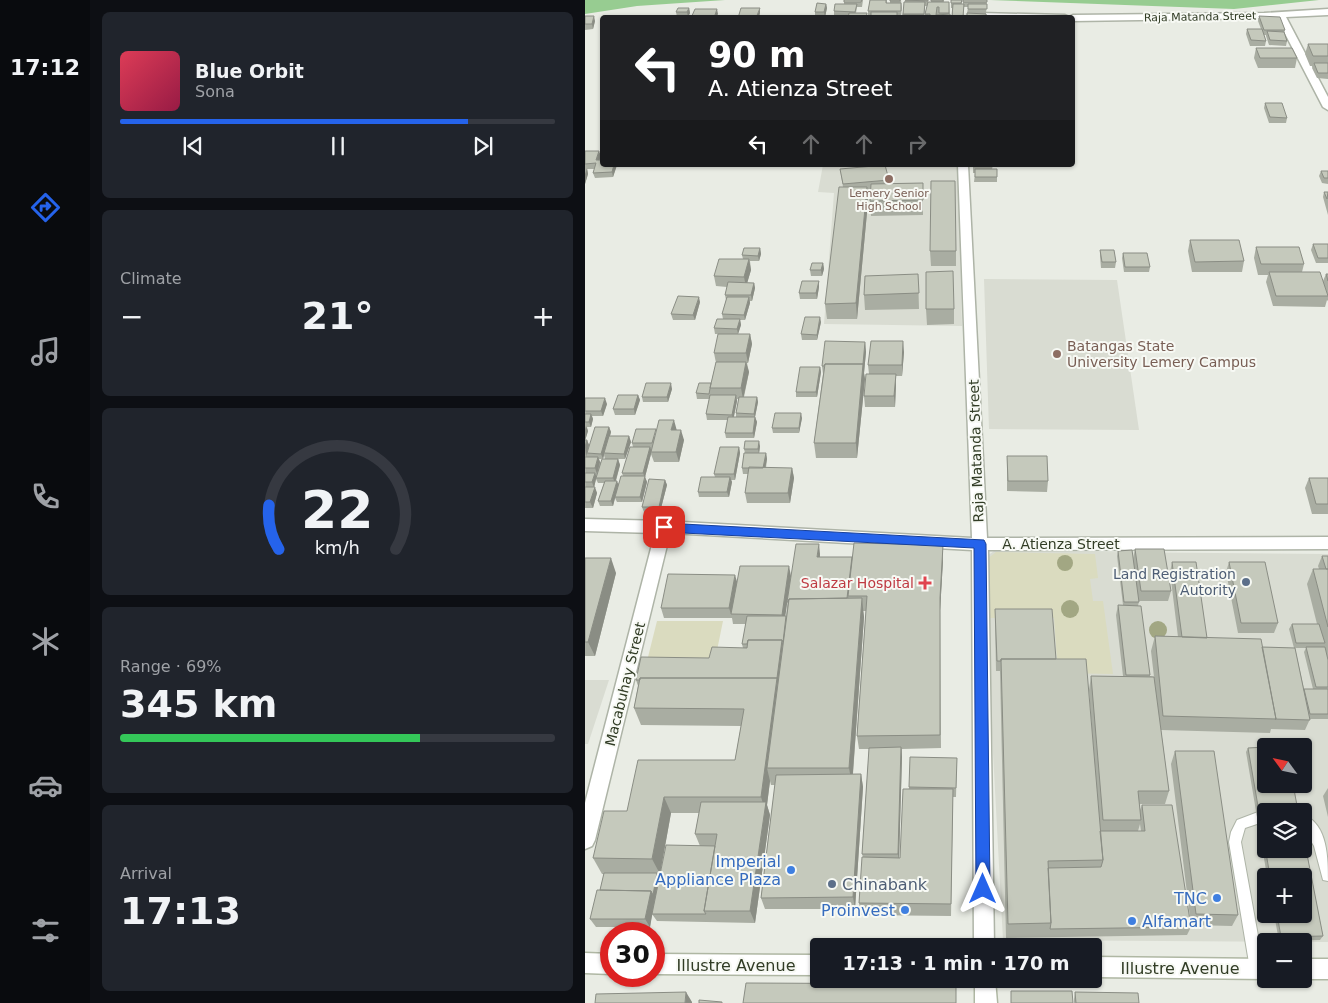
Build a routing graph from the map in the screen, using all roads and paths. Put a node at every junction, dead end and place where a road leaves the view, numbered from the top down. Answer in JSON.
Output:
{"nodes":[{"id":1,"x":1328,"y":12,"type":"edge"},
{"id":2,"x":1281,"y":15,"type":"junction"},
{"id":3,"x":1075,"y":18,"type":"edge"},
{"id":4,"x":1328,"y":107,"type":"edge"},
{"id":5,"x":963,"y":167,"type":"edge"},
{"id":6,"x":585,"y":525,"type":"edge"},
{"id":7,"x":664,"y":527,"type":"junction"},
{"id":8,"x":1328,"y":543,"type":"edge"},
{"id":9,"x":980,"y":544,"type":"junction"},
{"id":10,"x":1257,"y":818,"type":"edge"},
{"id":11,"x":1312,"y":828,"type":"edge"},
{"id":12,"x":585,"y":840,"type":"edge"},
{"id":13,"x":1328,"y":875,"type":"edge"},
{"id":14,"x":984,"y":938,"type":"edge"},
{"id":15,"x":1257,"y":945,"type":"edge"},
{"id":16,"x":585,"y":964,"type":"edge"},
{"id":17,"x":600,"y":964,"type":"edge"},
{"id":18,"x":665,"y":964,"type":"edge"},
{"id":19,"x":810,"y":965,"type":"edge"},
{"id":20,"x":1102,"y":967,"type":"edge"},
{"id":21,"x":1257,"y":969,"type":"edge"},
{"id":22,"x":1312,"y":969,"type":"edge"},
{"id":23,"x":1328,"y":969,"type":"edge"},
{"id":24,"x":985,"y":988,"type":"edge"},
{"id":25,"x":986,"y":1003,"type":"edge"}],
"edges":[{"from":1,"to":2,"type":"street","name":"Raja Matanda Street"},
{"from":2,"to":3,"type":"street","name":"Raja Matanda Street"},
{"from":2,"to":4,"type":"street"},
{"from":5,"to":9,"type":"street","name":"Raja Matanda Street"},
{"from":6,"to":7,"type":"street","name":"A. Atienza Street"},
{"from":7,"to":9,"type":"street","name":"A. Atienza Street"},
{"from":7,"to":12,"type":"street","name":"Macabuhay Street"},
{"from":8,"to":9,"type":"street","name":"A. Atienza Street"},
{"from":9,"to":14,"type":"street","name":"Raja Matanda Street"},
{"from":10,"to":15,"type":"lane"},
{"from":11,"to":13,"type":"lane"},
{"from":16,"to":17,"type":"street"},
{"from":18,"to":19,"type":"street","name":"Illustre Avenue"},
{"from":20,"to":21,"type":"street","name":"Illustre Avenue"},
{"from":22,"to":23,"type":"street"},
{"from":24,"to":25,"type":"street"}]}
